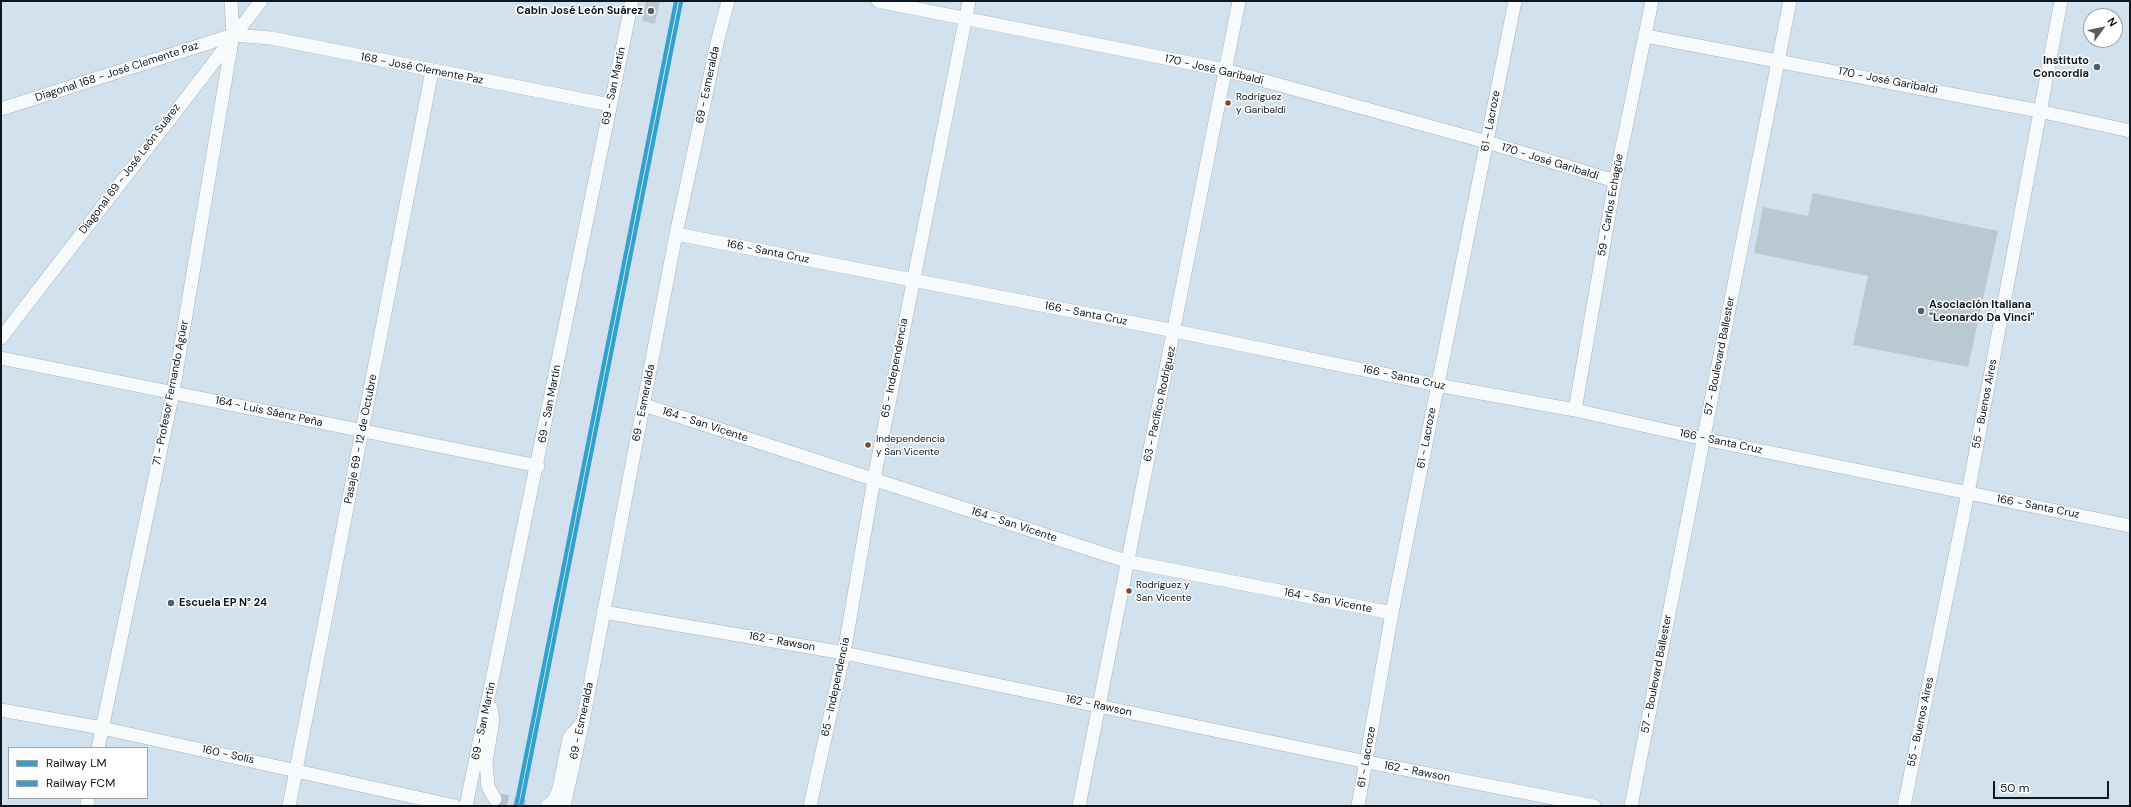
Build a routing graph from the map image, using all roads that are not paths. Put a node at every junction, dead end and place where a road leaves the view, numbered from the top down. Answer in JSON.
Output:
{"nodes":[{"id":1,"x":231,"y":1,"type":"edge"},
{"id":2,"x":261,"y":1,"type":"edge"},
{"id":3,"x":632,"y":1,"type":"edge"},
{"id":4,"x":728,"y":1,"type":"edge"},
{"id":5,"x":878,"y":1,"type":"edge"},
{"id":6,"x":968,"y":1,"type":"edge"},
{"id":7,"x":1239,"y":1,"type":"edge"},
{"id":8,"x":1514,"y":1,"type":"edge"},
{"id":9,"x":1652,"y":1,"type":"edge"},
{"id":10,"x":1790,"y":1,"type":"edge"},
{"id":11,"x":2061,"y":1,"type":"edge"},
{"id":12,"x":965,"y":18,"type":"junction"},
{"id":13,"x":233,"y":35,"type":"junction"},
{"id":14,"x":1646,"y":36,"type":"junction"},
{"id":15,"x":1778,"y":60,"type":"junction"},
{"id":16,"x":1225,"y":70,"type":"junction"},
{"id":17,"x":432,"y":71,"type":"junction"},
{"id":18,"x":610,"y":105,"type":"junction"},
{"id":19,"x":1,"y":108,"type":"edge"},
{"id":20,"x":2039,"y":111,"type":"junction"},
{"id":21,"x":2130,"y":131,"type":"edge"},
{"id":22,"x":1487,"y":142,"type":"junction"},
{"id":23,"x":1615,"y":182,"type":"junction"},
{"id":24,"x":676,"y":234,"type":"junction"},
{"id":25,"x":912,"y":281,"type":"junction"},
{"id":26,"x":1175,"y":331,"type":"junction"},
{"id":27,"x":1,"y":338,"type":"edge"},
{"id":28,"x":1,"y":358,"type":"edge"},
{"id":29,"x":1437,"y":385,"type":"junction"},
{"id":30,"x":173,"y":392,"type":"junction"},
{"id":31,"x":644,"y":405,"type":"junction"},
{"id":32,"x":1575,"y":410,"type":"junction"},
{"id":33,"x":363,"y":432,"type":"junction"},
{"id":34,"x":1704,"y":439,"type":"junction"},
{"id":35,"x":538,"y":466,"type":"junction"},
{"id":36,"x":874,"y":479,"type":"junction"},
{"id":37,"x":1968,"y":493,"type":"junction"},
{"id":38,"x":2130,"y":526,"type":"edge"},
{"id":39,"x":1126,"y":561,"type":"junction"},
{"id":40,"x":603,"y":612,"type":"junction"},
{"id":41,"x":1392,"y":613,"type":"junction"},
{"id":42,"x":844,"y":653,"type":"junction"},
{"id":43,"x":490,"y":693,"type":"junction"},
{"id":44,"x":1099,"y":706,"type":"junction"},
{"id":45,"x":1,"y":710,"type":"edge"},
{"id":46,"x":583,"y":721,"type":"junction"},
{"id":47,"x":102,"y":728,"type":"junction"},
{"id":48,"x":98,"y":747,"type":"edge"},
{"id":49,"x":1367,"y":762,"type":"junction"},
{"id":50,"x":296,"y":770,"type":"junction"},
{"id":51,"x":495,"y":799,"type":"dead end"},
{"id":52,"x":289,"y":806,"type":"edge"},
{"id":53,"x":455,"y":806,"type":"edge"},
{"id":54,"x":466,"y":806,"type":"edge"},
{"id":55,"x":547,"y":806,"type":"edge"},
{"id":56,"x":564,"y":806,"type":"edge"},
{"id":57,"x":810,"y":806,"type":"edge"},
{"id":58,"x":1079,"y":806,"type":"edge"},
{"id":59,"x":1358,"y":806,"type":"edge"},
{"id":60,"x":1594,"y":806,"type":"edge"},
{"id":61,"x":1631,"y":806,"type":"edge"},
{"id":62,"x":1904,"y":806,"type":"edge"}],
"edges":[{"from":1,"to":13,"type":"street","name":"71 - Profesor Fernando Agüer"},
{"from":2,"to":13,"type":"street","name":"Diagonal 69 - José León Suárez"},
{"from":3,"to":18,"type":"street","name":"69 - San Martín"},
{"from":4,"to":24,"type":"street","name":"69 - Esmeralda"},
{"from":5,"to":12,"type":"street","name":"170 - José Garibaldi"},
{"from":6,"to":12,"type":"street","name":"65 - Independencia"},
{"from":7,"to":16,"type":"street","name":"63 - Pacífico Rodríguez"},
{"from":8,"to":22,"type":"street","name":"61 - Lacroze"},
{"from":9,"to":14,"type":"street","name":"59 - Carlos Echagüe"},
{"from":10,"to":15,"type":"street","name":"57 - Boulevard Ballester"},
{"from":11,"to":20,"type":"street","name":"55 - Buenos Aires"},
{"from":12,"to":16,"type":"street","name":"170 - José Garibaldi"},
{"from":12,"to":25,"type":"street","name":"65 - Independencia"},
{"from":13,"to":17,"type":"street","name":"168 - José Clemente Paz"},
{"from":13,"to":19,"type":"street","name":"Diagonal 168 - José Clemente Paz"},
{"from":13,"to":27,"type":"street","name":"Diagonal 69 - José León Suárez"},
{"from":13,"to":30,"type":"street","name":"71 - Profesor Fernando Agüer"},
{"from":14,"to":15,"type":"street","name":"170 - José Garibaldi"},
{"from":14,"to":23,"type":"street","name":"59 - Carlos Echagüe"},
{"from":15,"to":20,"type":"street","name":"170 - José Garibaldi"},
{"from":15,"to":34,"type":"street","name":"57 - Boulevard Ballester"},
{"from":16,"to":22,"type":"street","name":"170 - José Garibaldi"},
{"from":16,"to":26,"type":"street","name":"63 - Pacífico Rodríguez"},
{"from":17,"to":18,"type":"street","name":"168 - José Clemente Paz"},
{"from":17,"to":33,"type":"street","name":"Pasaje 69 - 12 de Octubre"},
{"from":18,"to":35,"type":"street","name":"69 - San Martín"},
{"from":20,"to":21,"type":"street","name":"170 - José Garibaldi"},
{"from":20,"to":37,"type":"street","name":"55 - Buenos Aires"},
{"from":22,"to":23,"type":"street","name":"170 - José Garibaldi"},
{"from":22,"to":29,"type":"street","name":"61 - Lacroze"},
{"from":23,"to":32,"type":"street","name":"59 - Carlos Echagüe"},
{"from":24,"to":25,"type":"street","name":"166 - Santa Cruz"},
{"from":24,"to":31,"type":"street","name":"69 - Esmeralda"},
{"from":25,"to":26,"type":"street","name":"166 - Santa Cruz"},
{"from":25,"to":36,"type":"street","name":"65 - Independencia"},
{"from":26,"to":29,"type":"street","name":"166 - Santa Cruz"},
{"from":26,"to":39,"type":"street","name":"63 - Pacífico Rodríguez"},
{"from":28,"to":30,"type":"street","name":"164 - Luis Sáenz Peña"},
{"from":29,"to":32,"type":"street","name":"166 - Santa Cruz"},
{"from":29,"to":41,"type":"street","name":"61 - Lacroze"},
{"from":30,"to":33,"type":"street","name":"164 - Luis Sáenz Peña"},
{"from":30,"to":47,"type":"street","name":"71 - Profesor Fernando Agüer"},
{"from":31,"to":36,"type":"street","name":"164 - San Vicente"},
{"from":31,"to":40,"type":"street","name":"69 - Esmeralda"},
{"from":32,"to":34,"type":"street","name":"166 - Santa Cruz"},
{"from":33,"to":35,"type":"street","name":"164 - Luis Sáenz Peña"},
{"from":33,"to":50,"type":"street","name":"Pasaje 69 - 12 de Octubre"},
{"from":34,"to":37,"type":"street","name":"166 - Santa Cruz"},
{"from":34,"to":61,"type":"street","name":"57 - Boulevard Ballester"},
{"from":35,"to":43,"type":"street","name":"69 - San Martín"},
{"from":36,"to":39,"type":"street","name":"164 - San Vicente"},
{"from":36,"to":42,"type":"street","name":"65 - Independencia"},
{"from":37,"to":38,"type":"street","name":"166 - Santa Cruz"},
{"from":37,"to":62,"type":"street","name":"55 - Buenos Aires"},
{"from":39,"to":41,"type":"street","name":"164 - San Vicente"},
{"from":39,"to":44,"type":"street","name":"63 - Pacífico Rodríguez"},
{"from":40,"to":42,"type":"street","name":"162 - Rawson"},
{"from":40,"to":46,"type":"street","name":"69 - Esmeralda"},
{"from":41,"to":49,"type":"street","name":"61 - Lacroze"},
{"from":42,"to":44,"type":"street","name":"162 - Rawson"},
{"from":42,"to":57,"type":"street","name":"65 - Independencia"},
{"from":43,"to":51,"type":"street"},
{"from":43,"to":54,"type":"street","name":"69 - San Martín"},
{"from":44,"to":49,"type":"street","name":"162 - Rawson"},
{"from":44,"to":58,"type":"street","name":"63 - Pacífico Rodríguez"},
{"from":45,"to":47,"type":"street","name":"160 - Solís"},
{"from":46,"to":55,"type":"street"},
{"from":46,"to":56,"type":"street","name":"69 - Esmeralda"},
{"from":47,"to":48,"type":"street","name":"71 - Profesor Fernando Agüer"},
{"from":47,"to":50,"type":"street","name":"160 - Solís"},
{"from":49,"to":59,"type":"street","name":"61 - Lacroze"},
{"from":49,"to":60,"type":"street","name":"162 - Rawson"},
{"from":50,"to":52,"type":"street","name":"Pasaje 69 - 12 de Octubre"},
{"from":50,"to":53,"type":"street","name":"160 - Solís"}]}
